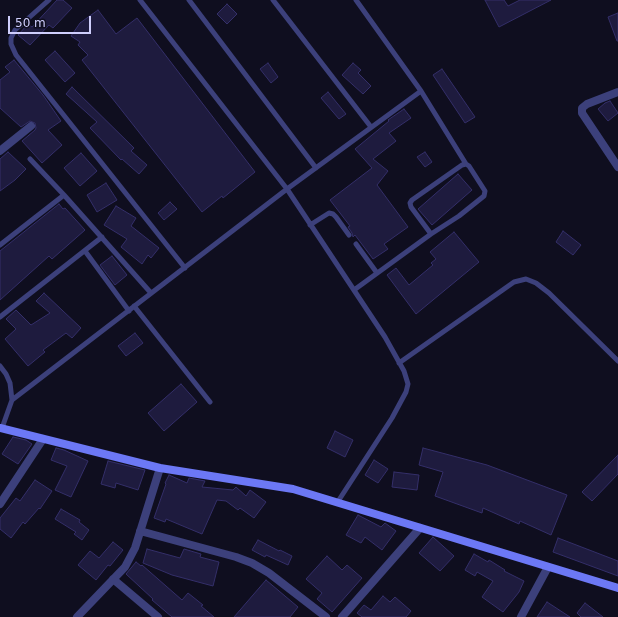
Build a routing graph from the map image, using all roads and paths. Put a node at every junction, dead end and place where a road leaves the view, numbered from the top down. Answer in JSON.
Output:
{"nodes":[{"id":1,"x":49,"y":0,"type":"edge"},
{"id":2,"x":140,"y":0,"type":"edge"},
{"id":3,"x":189,"y":0,"type":"edge"},
{"id":4,"x":273,"y":0,"type":"edge"},
{"id":5,"x":356,"y":0,"type":"edge"},
{"id":6,"x":420,"y":91,"type":"junction"},
{"id":7,"x":618,"y":92,"type":"edge"},
{"id":8,"x":31,"y":126,"type":"dead end"},
{"id":9,"x":371,"y":128,"type":"junction"},
{"id":10,"x":0,"y":151,"type":"edge"},
{"id":11,"x":30,"y":159,"type":"dead end"},
{"id":12,"x":466,"y":164,"type":"junction"},
{"id":13,"x":618,"y":167,"type":"edge"},
{"id":14,"x":316,"y":168,"type":"junction"},
{"id":15,"x":287,"y":190,"type":"junction"},
{"id":16,"x":64,"y":195,"type":"junction"},
{"id":17,"x":310,"y":225,"type":"junction"},
{"id":18,"x":431,"y":234,"type":"junction"},
{"id":19,"x":349,"y":235,"type":"dead end"},
{"id":20,"x":102,"y":237,"type":"junction"},
{"id":21,"x":356,"y":244,"type":"dead end"},
{"id":22,"x":0,"y":245,"type":"edge"},
{"id":23,"x":85,"y":251,"type":"junction"},
{"id":24,"x":185,"y":268,"type":"junction"},
{"id":25,"x":377,"y":273,"type":"junction"},
{"id":26,"x":354,"y":290,"type":"junction"},
{"id":27,"x":151,"y":293,"type":"junction"},
{"id":28,"x":134,"y":306,"type":"junction"},
{"id":29,"x":128,"y":311,"type":"junction"},
{"id":30,"x":0,"y":317,"type":"edge"},
{"id":31,"x":618,"y":361,"type":"edge"},
{"id":32,"x":399,"y":363,"type":"junction"},
{"id":33,"x":0,"y":366,"type":"edge"},
{"id":34,"x":12,"y":400,"type":"junction"},
{"id":35,"x":210,"y":402,"type":"dead end"},
{"id":36,"x":1,"y":428,"type":"edge"},
{"id":37,"x":43,"y":439,"type":"junction"},
{"id":38,"x":160,"y":468,"type":"junction"},
{"id":39,"x":337,"y":503,"type":"junction"},
{"id":40,"x":0,"y":504,"type":"edge"},
{"id":41,"x":420,"y":528,"type":"junction"},
{"id":42,"x":140,"y":531,"type":"junction"},
{"id":43,"x":548,"y":567,"type":"junction"},
{"id":44,"x":113,"y":579,"type":"junction"},
{"id":45,"x":618,"y":588,"type":"edge"},
{"id":46,"x":77,"y":617,"type":"edge"},
{"id":47,"x":158,"y":617,"type":"edge"},
{"id":48,"x":326,"y":617,"type":"edge"},
{"id":49,"x":342,"y":617,"type":"edge"},
{"id":50,"x":521,"y":617,"type":"edge"}],
"edges":[{"from":1,"to":24,"type":"lane"},
{"from":2,"to":15,"type":"lane"},
{"from":3,"to":14,"type":"lane"},
{"from":4,"to":9,"type":"lane"},
{"from":5,"to":6,"type":"lane"},
{"from":6,"to":9,"type":"lane"},
{"from":6,"to":12,"type":"lane"},
{"from":7,"to":13,"type":"street"},
{"from":8,"to":10,"type":"street"},
{"from":9,"to":14,"type":"lane"},
{"from":11,"to":16,"type":"lane"},
{"from":12,"to":18,"type":"lane"},
{"from":12,"to":18,"type":"lane"},
{"from":14,"to":15,"type":"lane"},
{"from":15,"to":17,"type":"lane"},
{"from":15,"to":24,"type":"lane"},
{"from":16,"to":20,"type":"lane"},
{"from":16,"to":22,"type":"lane"},
{"from":17,"to":19,"type":"lane"},
{"from":17,"to":26,"type":"lane"},
{"from":18,"to":25,"type":"lane"},
{"from":20,"to":23,"type":"lane"},
{"from":20,"to":27,"type":"lane"},
{"from":21,"to":25,"type":"lane"},
{"from":23,"to":29,"type":"lane"},
{"from":23,"to":30,"type":"lane"},
{"from":24,"to":27,"type":"lane"},
{"from":25,"to":26,"type":"lane"},
{"from":26,"to":32,"type":"lane"},
{"from":27,"to":28,"type":"lane"},
{"from":28,"to":29,"type":"lane"},
{"from":28,"to":35,"type":"lane"},
{"from":29,"to":34,"type":"lane"},
{"from":31,"to":32,"type":"lane"},
{"from":32,"to":39,"type":"lane"},
{"from":33,"to":34,"type":"lane"},
{"from":34,"to":36,"type":"lane"},
{"from":36,"to":37,"type":"street"},
{"from":37,"to":38,"type":"street"},
{"from":37,"to":40,"type":"street"},
{"from":38,"to":39,"type":"street"},
{"from":38,"to":42,"type":"street"},
{"from":39,"to":41,"type":"street"},
{"from":41,"to":43,"type":"street"},
{"from":41,"to":49,"type":"street"},
{"from":42,"to":44,"type":"street"},
{"from":42,"to":48,"type":"street"},
{"from":43,"to":45,"type":"street"},
{"from":43,"to":50,"type":"street"},
{"from":44,"to":46,"type":"street"},
{"from":44,"to":47,"type":"street"}]}
